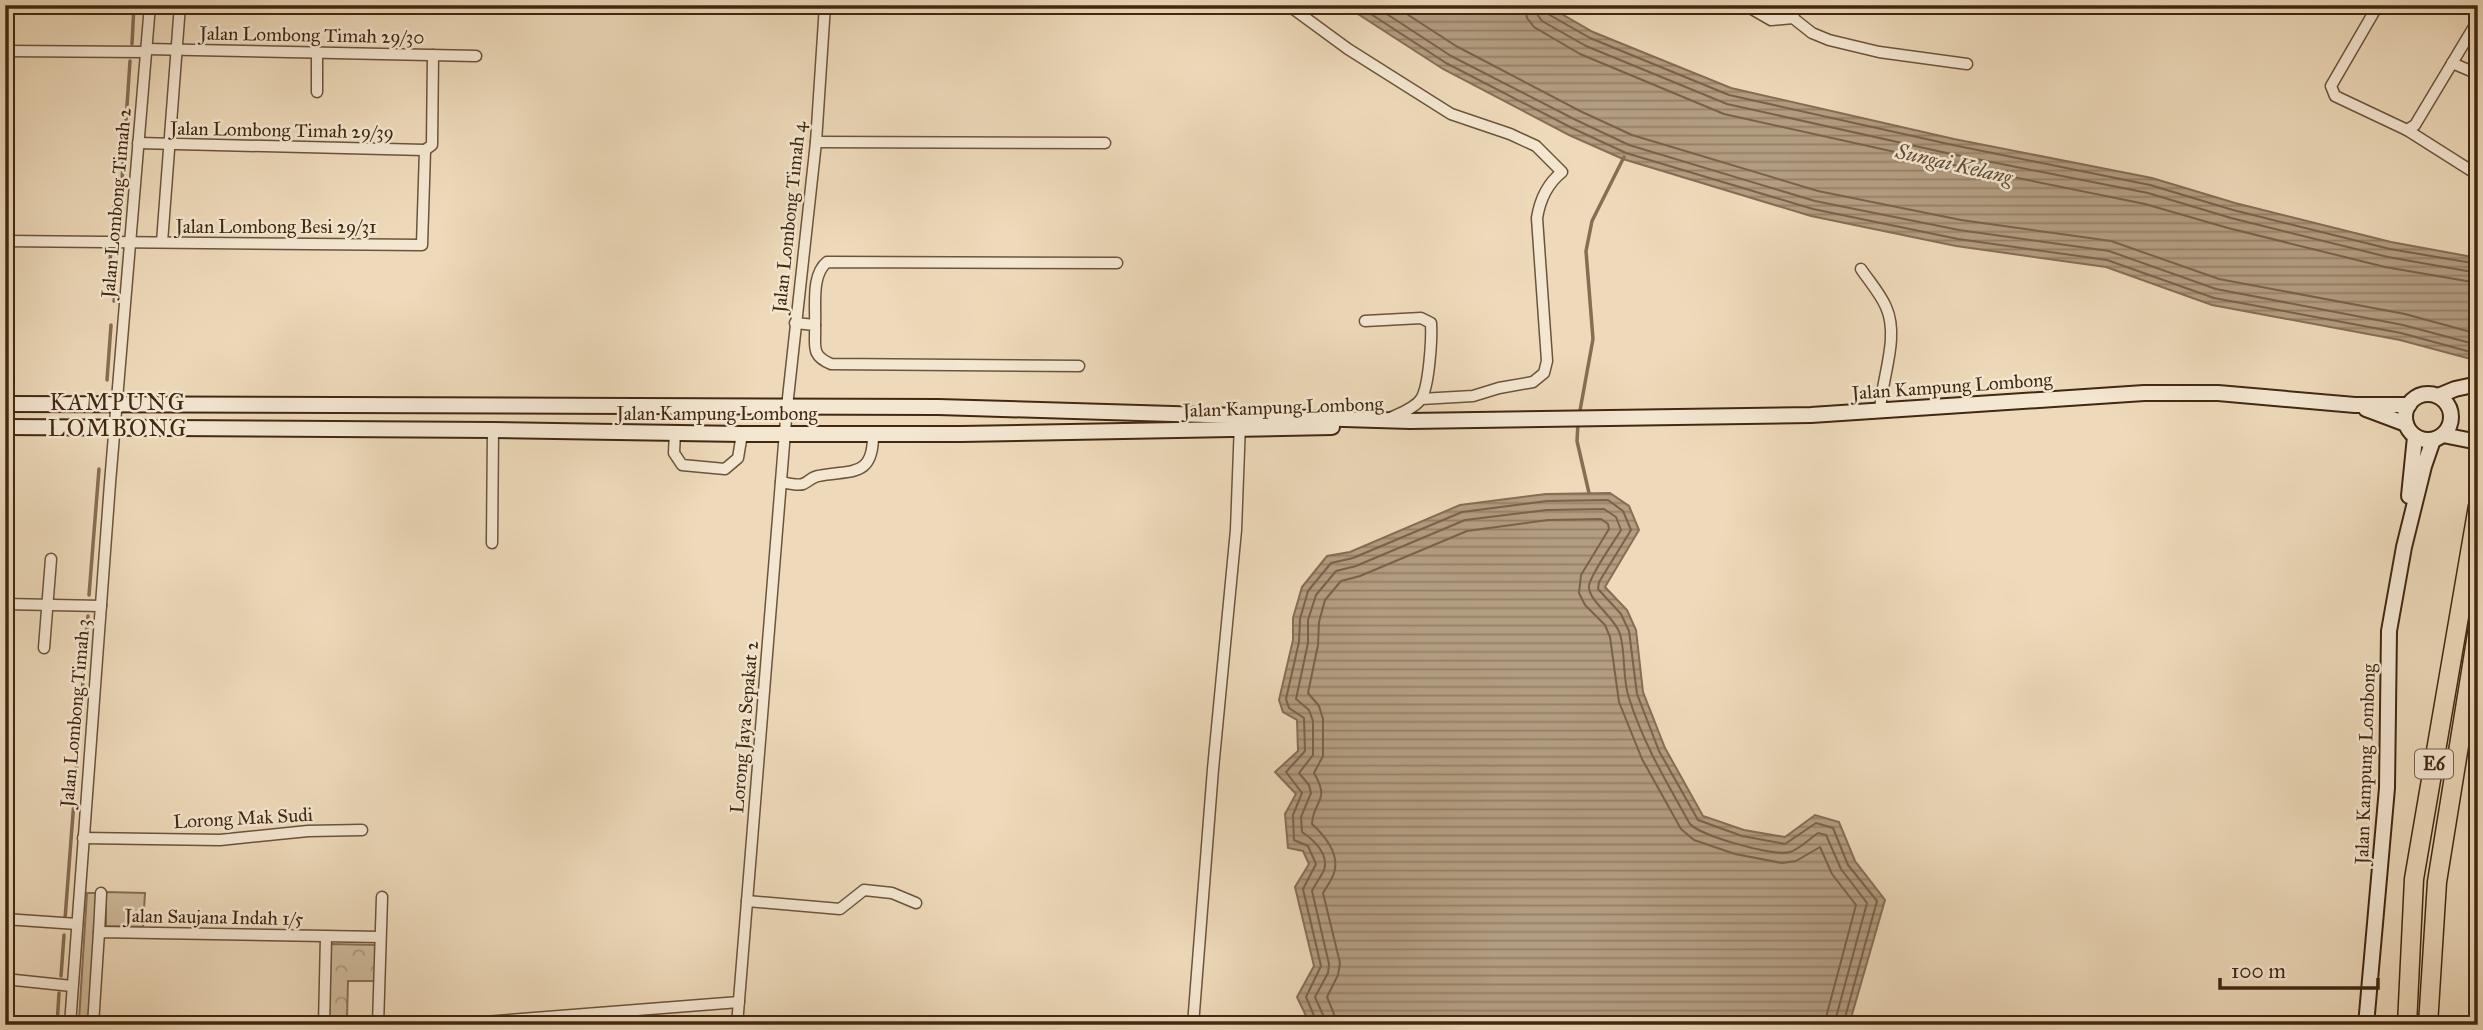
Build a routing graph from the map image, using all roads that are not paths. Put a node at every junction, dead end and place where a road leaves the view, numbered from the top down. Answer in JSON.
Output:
{"nodes":[{"id":1,"x":150,"y":5,"type":"edge"},
{"id":2,"x":180,"y":5,"type":"edge"},
{"id":3,"x":825,"y":5,"type":"edge"},
{"id":4,"x":1288,"y":5,"type":"edge"},
{"id":5,"x":1745,"y":5,"type":"edge"},
{"id":6,"x":1796,"y":5,"type":"edge"},
{"id":7,"x":2378,"y":5,"type":"edge"},
{"id":8,"x":1793,"y":18,"type":"junction"},
{"id":9,"x":2478,"y":20,"type":"edge"},
{"id":10,"x":177,"y":50,"type":"junction"},
{"id":11,"x":5,"y":51,"type":"edge"},
{"id":12,"x":146,"y":51,"type":"junction"},
{"id":13,"x":317,"y":53,"type":"junction"},
{"id":14,"x":433,"y":55,"type":"junction"},
{"id":15,"x":476,"y":56,"type":"dead end"},
{"id":16,"x":2452,"y":63,"type":"junction"},
{"id":17,"x":1967,"y":65,"type":"dead end"},
{"id":18,"x":2478,"y":74,"type":"edge"},
{"id":19,"x":317,"y":92,"type":"dead end"},
{"id":20,"x":2407,"y":130,"type":"junction"},
{"id":21,"x":816,"y":142,"type":"junction"},
{"id":22,"x":138,"y":143,"type":"junction"},
{"id":23,"x":1104,"y":143,"type":"dead end"},
{"id":24,"x":171,"y":146,"type":"junction"},
{"id":25,"x":425,"y":150,"type":"junction"},
{"id":26,"x":2478,"y":174,"type":"edge"},
{"id":27,"x":130,"y":240,"type":"junction"},
{"id":28,"x":5,"y":241,"type":"edge"},
{"id":29,"x":162,"y":242,"type":"junction"},
{"id":30,"x":1117,"y":263,"type":"dead end"},
{"id":31,"x":1861,"y":269,"type":"dead end"},
{"id":32,"x":1365,"y":321,"type":"dead end"},
{"id":33,"x":795,"y":323,"type":"junction"},
{"id":34,"x":815,"y":325,"type":"junction"},
{"id":35,"x":1079,"y":366,"type":"dead end"},
{"id":36,"x":2478,"y":384,"type":"edge"},
{"id":37,"x":2438,"y":397,"type":"junction"},
{"id":38,"x":1421,"y":399,"type":"junction"},
{"id":39,"x":5,"y":404,"type":"edge"},
{"id":40,"x":116,"y":404,"type":"junction"},
{"id":41,"x":2355,"y":405,"type":"junction"},
{"id":42,"x":2409,"y":405,"type":"junction"},
{"id":43,"x":787,"y":407,"type":"junction"},
{"id":44,"x":1880,"y":412,"type":"junction"},
{"id":45,"x":1387,"y":419,"type":"junction"},
{"id":46,"x":1410,"y":421,"type":"junction"},
{"id":47,"x":1240,"y":422,"type":"junction"},
{"id":48,"x":2406,"y":424,"type":"junction"},
{"id":49,"x":5,"y":427,"type":"edge"},
{"id":50,"x":115,"y":428,"type":"junction"},
{"id":51,"x":493,"y":430,"type":"junction"},
{"id":52,"x":675,"y":432,"type":"junction"},
{"id":53,"x":785,"y":432,"type":"junction"},
{"id":54,"x":873,"y":433,"type":"junction"},
{"id":55,"x":742,"y":434,"type":"junction"},
{"id":56,"x":2415,"y":437,"type":"junction"},
{"id":57,"x":2438,"y":437,"type":"junction"},
{"id":58,"x":2478,"y":442,"type":"edge"},
{"id":59,"x":781,"y":482,"type":"junction"},
{"id":60,"x":2478,"y":506,"type":"edge"},
{"id":61,"x":492,"y":543,"type":"dead end"},
{"id":62,"x":2404,"y":547,"type":"junction"},
{"id":63,"x":51,"y":559,"type":"dead end"},
{"id":64,"x":5,"y":604,"type":"edge"},
{"id":65,"x":47,"y":605,"type":"junction"},
{"id":66,"x":101,"y":606,"type":"junction"},
{"id":67,"x":2478,"y":628,"type":"edge"},
{"id":68,"x":44,"y":648,"type":"dead end"},
{"id":69,"x":362,"y":830,"type":"dead end"},
{"id":70,"x":83,"y":838,"type":"junction"},
{"id":71,"x":101,"y":893,"type":"dead end"},
{"id":72,"x":382,"y":897,"type":"dead end"},
{"id":73,"x":747,"y":901,"type":"junction"},
{"id":74,"x":916,"y":904,"type":"dead end"},
{"id":75,"x":5,"y":919,"type":"edge"},
{"id":76,"x":76,"y":924,"type":"junction"},
{"id":77,"x":99,"y":932,"type":"junction"},
{"id":78,"x":326,"y":937,"type":"junction"},
{"id":79,"x":380,"y":937,"type":"junction"},
{"id":80,"x":5,"y":979,"type":"edge"},
{"id":81,"x":72,"y":985,"type":"junction"},
{"id":82,"x":739,"y":1002,"type":"junction"},
{"id":83,"x":458,"y":1024,"type":"edge"},
{"id":84,"x":70,"y":1025,"type":"edge"},
{"id":85,"x":83,"y":1025,"type":"edge"},
{"id":86,"x":93,"y":1025,"type":"edge"},
{"id":87,"x":324,"y":1025,"type":"edge"},
{"id":88,"x":378,"y":1025,"type":"edge"},
{"id":89,"x":737,"y":1025,"type":"edge"},
{"id":90,"x":1193,"y":1025,"type":"edge"},
{"id":91,"x":2366,"y":1025,"type":"edge"},
{"id":92,"x":2407,"y":1025,"type":"edge"},
{"id":93,"x":2428,"y":1025,"type":"edge"}],
"edges":[{"from":1,"to":12,"type":"street","name":"Jalan Lombong Timah 2"},
{"from":2,"to":10,"type":"street"},
{"from":3,"to":21,"type":"street","name":"Jalan Lombong Timah 4"},
{"from":4,"to":38,"type":"street"},
{"from":5,"to":8,"type":"street"},
{"from":6,"to":8,"type":"street"},
{"from":7,"to":20,"type":"street"},
{"from":8,"to":17,"type":"street"},
{"from":9,"to":16,"type":"street"},
{"from":10,"to":12,"type":"street","name":"Jalan Lombong Timah 29/30"},
{"from":10,"to":13,"type":"street","name":"Jalan Lombong Timah 29/30"},
{"from":10,"to":24,"type":"street"},
{"from":11,"to":12,"type":"street","name":"Jalan Lombong Timah 29/30"},
{"from":12,"to":22,"type":"street","name":"Jalan Lombong Timah 2"},
{"from":13,"to":14,"type":"street","name":"Jalan Lombong Timah 29/30"},
{"from":13,"to":19,"type":"street"},
{"from":14,"to":15,"type":"street","name":"Jalan Lombong Timah 29/30"},
{"from":14,"to":25,"type":"street"},
{"from":16,"to":18,"type":"street"},
{"from":16,"to":20,"type":"street"},
{"from":20,"to":26,"type":"street"},
{"from":21,"to":23,"type":"street"},
{"from":21,"to":33,"type":"street","name":"Jalan Lombong Timah 4"},
{"from":22,"to":24,"type":"street","name":"Jalan Lombong Timah 29/39"},
{"from":22,"to":27,"type":"street","name":"Jalan Lombong Timah 2"},
{"from":24,"to":25,"type":"street","name":"Jalan Lombong Timah 29/39"},
{"from":24,"to":29,"type":"street"},
{"from":25,"to":29,"type":"street","name":"Jalan Lombong Besi 29/31"},
{"from":27,"to":28,"type":"street","name":"Jalan Lombong Besi 29/31"},
{"from":27,"to":29,"type":"street","name":"Jalan Lombong Besi 29/31"},
{"from":27,"to":40,"type":"street","name":"Jalan Lombong Timah 2"},
{"from":30,"to":34,"type":"street"},
{"from":31,"to":44,"type":"street"},
{"from":32,"to":38,"type":"street"},
{"from":33,"to":34,"type":"street"},
{"from":33,"to":43,"type":"street","name":"Jalan Lombong Timah 4"},
{"from":34,"to":35,"type":"street"},
{"from":36,"to":37,"type":"street"},
{"from":37,"to":42,"type":"street"},
{"from":37,"to":57,"type":"street"},
{"from":38,"to":45,"type":"street"},
{"from":39,"to":40,"type":"street","name":"Jalan Kampung Lombong"},
{"from":40,"to":43,"type":"street","name":"Jalan Kampung Lombong"},
{"from":40,"to":50,"type":"street","name":"Jalan Lombong Timah 3"},
{"from":41,"to":42,"type":"street"},
{"from":41,"to":44,"type":"street","name":"Jalan Kampung Lombong"},
{"from":41,"to":48,"type":"street"},
{"from":42,"to":48,"type":"street"},
{"from":43,"to":47,"type":"street","name":"Jalan Kampung Lombong"},
{"from":43,"to":53,"type":"street","name":"Jalan Lombong Timah 4"},
{"from":44,"to":46,"type":"street","name":"Jalan Kampung Lombong"},
{"from":45,"to":46,"type":"street","name":"Jalan Kampung Lombong"},
{"from":45,"to":47,"type":"street","name":"Jalan Kampung Lombong"},
{"from":46,"to":47,"type":"street","name":"Jalan Kampung Lombong"},
{"from":47,"to":54,"type":"street","name":"Jalan Kampung Lombong"},
{"from":47,"to":90,"type":"street"},
{"from":48,"to":56,"type":"street"},
{"from":49,"to":50,"type":"street","name":"Jalan Kampung Lombong"},
{"from":50,"to":51,"type":"street","name":"Jalan Kampung Lombong"},
{"from":50,"to":66,"type":"street","name":"Jalan Lombong Timah 3"},
{"from":51,"to":52,"type":"street","name":"Jalan Kampung Lombong"},
{"from":51,"to":61,"type":"street"},
{"from":52,"to":55,"type":"street","name":"Jalan Kampung Lombong"},
{"from":52,"to":55,"type":"street"},
{"from":53,"to":54,"type":"street","name":"Jalan Kampung Lombong"},
{"from":53,"to":55,"type":"street","name":"Jalan Kampung Lombong"},
{"from":53,"to":59,"type":"street","name":"Lorong Jaya Sepakat 2"},
{"from":54,"to":59,"type":"street"},
{"from":56,"to":57,"type":"street"},
{"from":56,"to":62,"type":"street"},
{"from":57,"to":58,"type":"street"},
{"from":57,"to":62,"type":"street"},
{"from":59,"to":73,"type":"street","name":"Lorong Jaya Sepakat 2"},
{"from":60,"to":92,"type":"highway","number":"E6"},
{"from":62,"to":91,"type":"street","name":"Jalan Kampung Lombong"},
{"from":63,"to":65,"type":"street"},
{"from":64,"to":65,"type":"street"},
{"from":65,"to":66,"type":"street"},
{"from":65,"to":68,"type":"street"},
{"from":66,"to":70,"type":"street","name":"Jalan Lombong Timah 3"},
{"from":67,"to":93,"type":"highway","number":"E6"},
{"from":69,"to":70,"type":"street","name":"Lorong Mak Sudi"},
{"from":70,"to":76,"type":"street","name":"Jalan Lombong Timah 3"},
{"from":71,"to":77,"type":"street"},
{"from":72,"to":79,"type":"street"},
{"from":73,"to":74,"type":"street"},
{"from":73,"to":82,"type":"street","name":"Lorong Jaya Sepakat 2"},
{"from":75,"to":76,"type":"street"},
{"from":76,"to":81,"type":"street","name":"Jalan Lombong Timah 3"},
{"from":77,"to":78,"type":"street","name":"Jalan Saujana Indah 1/5"},
{"from":77,"to":86,"type":"street","name":"Jalan Saujana Indah 1/5"},
{"from":78,"to":79,"type":"street","name":"Jalan Saujana Indah 1/5"},
{"from":78,"to":87,"type":"street"},
{"from":79,"to":88,"type":"street"},
{"from":80,"to":81,"type":"street"},
{"from":81,"to":84,"type":"street","name":"Jalan Lombong Timah 3"},
{"from":82,"to":83,"type":"street"},
{"from":82,"to":89,"type":"street","name":"Lorong Jaya Sepakat 2"},
{"from":84,"to":85,"type":"street"}]}
